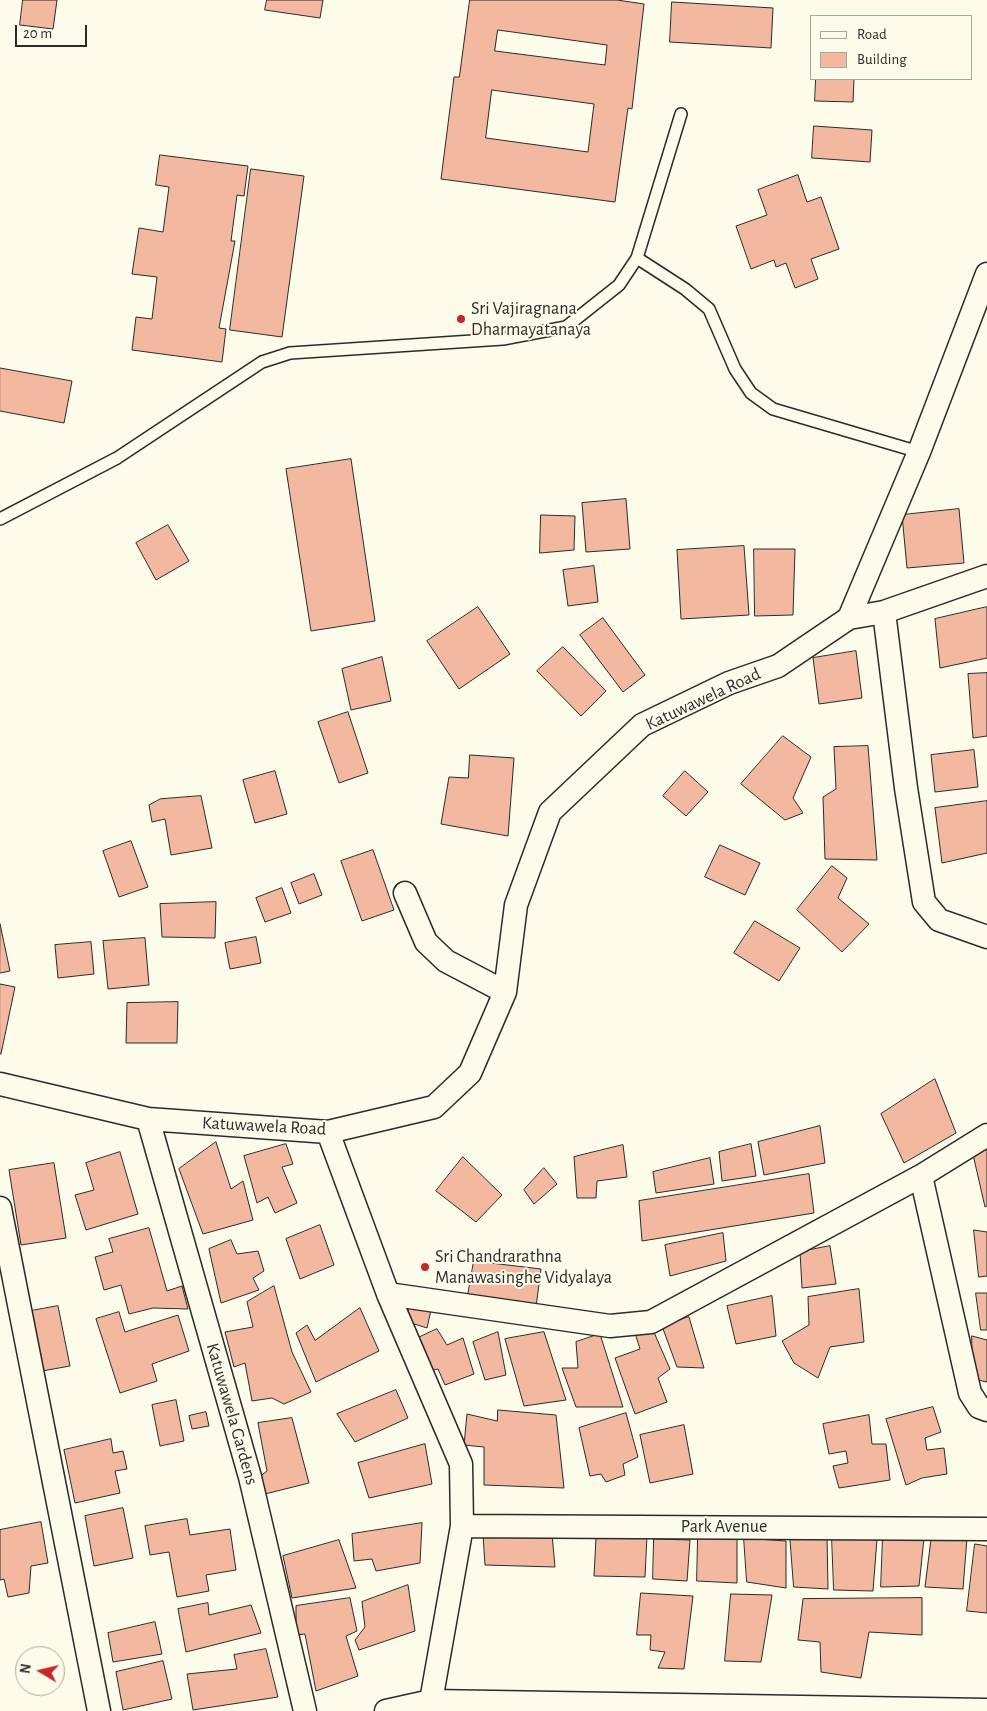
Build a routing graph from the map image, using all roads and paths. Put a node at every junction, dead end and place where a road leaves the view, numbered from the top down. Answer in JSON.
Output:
{"nodes":[{"id":1,"x":681,"y":114,"type":"dead end"},
{"id":2,"x":637,"y":258,"type":"junction"},
{"id":3,"x":987,"y":274,"type":"edge"},
{"id":4,"x":918,"y":452,"type":"junction"},
{"id":5,"x":0,"y":519,"type":"edge"},
{"id":6,"x":987,"y":576,"type":"edge"},
{"id":7,"x":884,"y":612,"type":"junction"},
{"id":8,"x":849,"y":618,"type":"junction"},
{"id":9,"x":405,"y":893,"type":"dead end"},
{"id":10,"x":987,"y":937,"type":"edge"},
{"id":11,"x":505,"y":992,"type":"junction"},
{"id":12,"x":0,"y":1084,"type":"edge"},
{"id":13,"x":148,"y":1120,"type":"junction"},
{"id":14,"x":328,"y":1132,"type":"junction"},
{"id":15,"x":987,"y":1135,"type":"edge"},
{"id":16,"x":922,"y":1176,"type":"junction"},
{"id":17,"x":0,"y":1208,"type":"edge"},
{"id":18,"x":388,"y":1294,"type":"junction"},
{"id":19,"x":987,"y":1410,"type":"edge"},
{"id":20,"x":462,"y":1526,"type":"junction"},
{"id":21,"x":987,"y":1529,"type":"edge"},
{"id":22,"x":431,"y":1701,"type":"junction"},
{"id":23,"x":987,"y":1710,"type":"edge"},
{"id":24,"x":99,"y":1711,"type":"edge"},
{"id":25,"x":305,"y":1711,"type":"edge"},
{"id":26,"x":386,"y":1711,"type":"edge"}],
"edges":[{"from":1,"to":2,"type":"lane"},
{"from":2,"to":4,"type":"lane"},
{"from":2,"to":5,"type":"lane"},
{"from":3,"to":4,"type":"street"},
{"from":4,"to":8,"type":"street"},
{"from":6,"to":7,"type":"street"},
{"from":7,"to":8,"type":"street"},
{"from":7,"to":10,"type":"street"},
{"from":8,"to":11,"type":"street","name":"Katuwawela Road"},
{"from":9,"to":11,"type":"street"},
{"from":11,"to":14,"type":"street","name":"Katuwawela Road"},
{"from":12,"to":13,"type":"street","name":"Katuwawela Road"},
{"from":13,"to":14,"type":"street","name":"Katuwawela Road"},
{"from":13,"to":25,"type":"street","name":"Katuwawela Gardens"},
{"from":14,"to":18,"type":"street"},
{"from":15,"to":16,"type":"street"},
{"from":16,"to":18,"type":"street"},
{"from":16,"to":19,"type":"street"},
{"from":17,"to":24,"type":"street"},
{"from":18,"to":20,"type":"street"},
{"from":20,"to":21,"type":"street","name":"Park Avenue"},
{"from":20,"to":22,"type":"street"},
{"from":22,"to":23,"type":"street"},
{"from":22,"to":26,"type":"street"}]}
